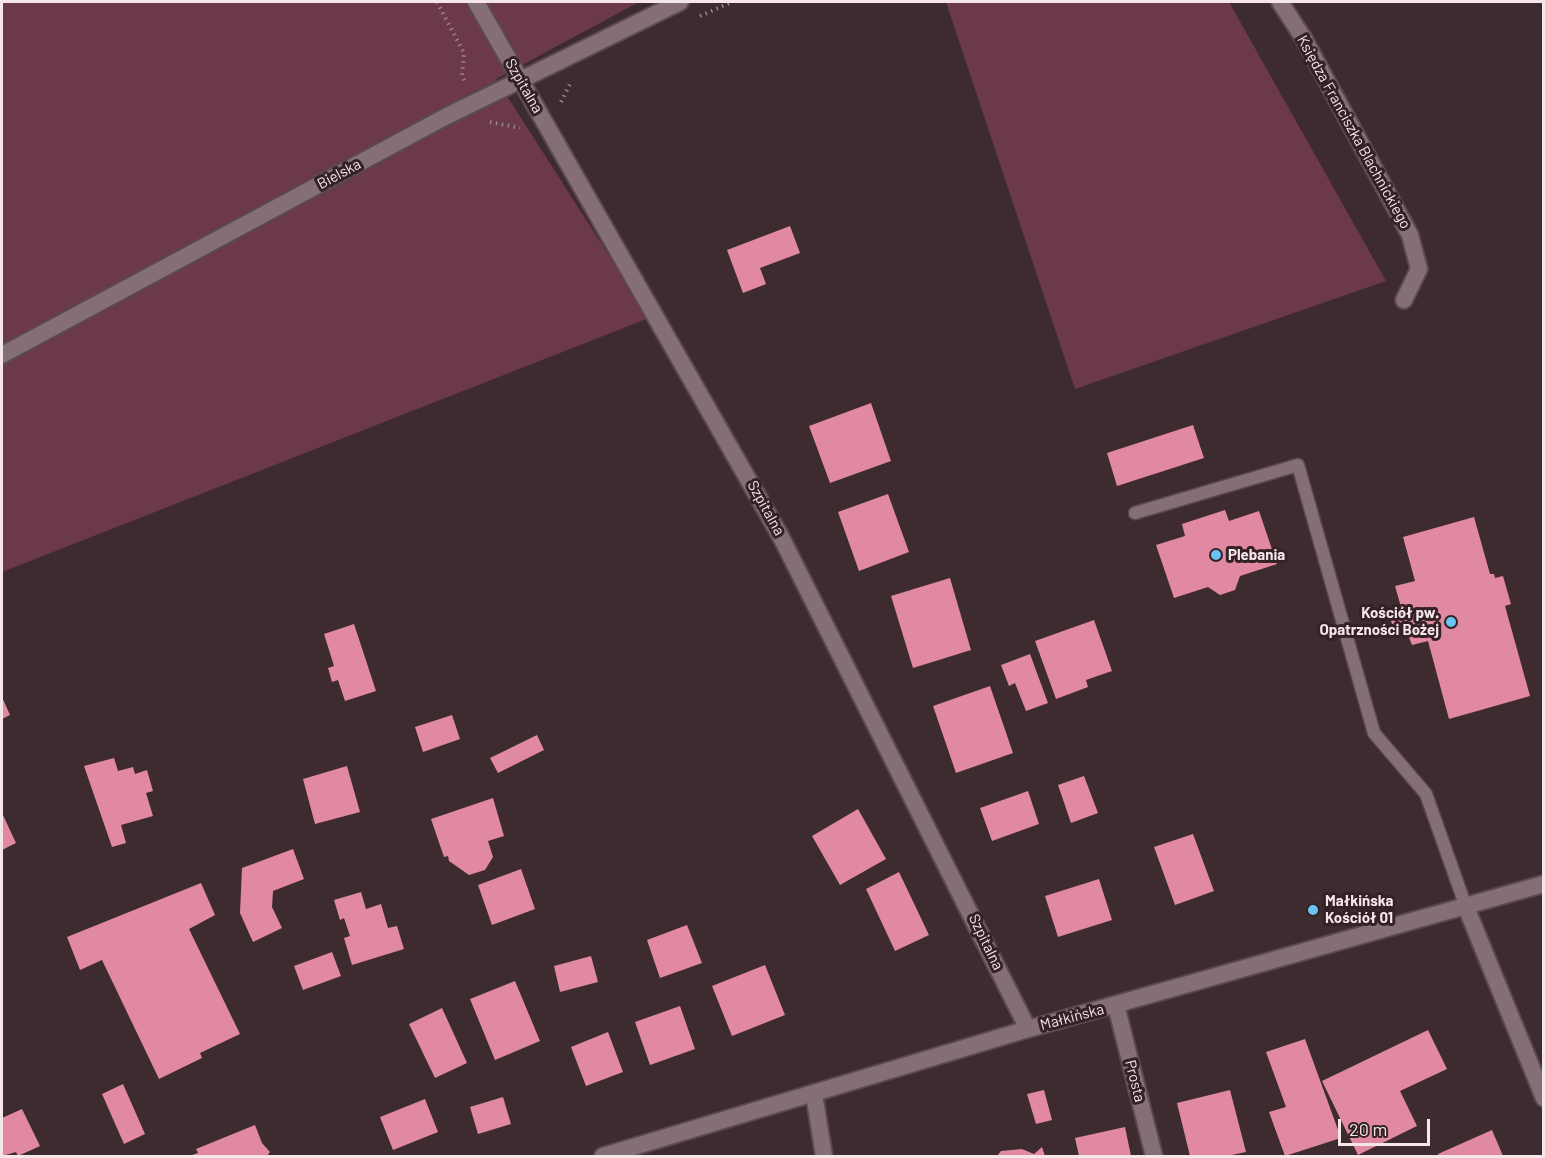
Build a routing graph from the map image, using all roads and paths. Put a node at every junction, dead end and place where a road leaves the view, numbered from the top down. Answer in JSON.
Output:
{"nodes":[{"id":1,"x":437,"y":2,"type":"edge"},
{"id":2,"x":476,"y":2,"type":"edge"},
{"id":3,"x":680,"y":2,"type":"edge"},
{"id":4,"x":1280,"y":2,"type":"edge"},
{"id":5,"x":462,"y":75,"type":"dead end"},
{"id":6,"x":520,"y":80,"type":"junction"},
{"id":7,"x":484,"y":119,"type":"dead end"},
{"id":8,"x":526,"y":130,"type":"dead end"},
{"id":9,"x":1404,"y":300,"type":"dead end"},
{"id":10,"x":2,"y":355,"type":"edge"},
{"id":11,"x":1136,"y":513,"type":"dead end"},
{"id":12,"x":1544,"y":884,"type":"edge"},
{"id":13,"x":1466,"y":907,"type":"junction"},
{"id":14,"x":1116,"y":1005,"type":"junction"},
{"id":15,"x":1028,"y":1029,"type":"junction"},
{"id":16,"x":814,"y":1094,"type":"junction"},
{"id":17,"x":1544,"y":1098,"type":"edge"},
{"id":18,"x":603,"y":1156,"type":"edge"},
{"id":19,"x":824,"y":1156,"type":"edge"},
{"id":20,"x":1154,"y":1156,"type":"edge"}],
"edges":[{"from":1,"to":5,"type":"path"},
{"from":2,"to":6,"type":"street","name":"Szpitalna"},
{"from":3,"to":6,"type":"street","name":"Bielska"},
{"from":4,"to":9,"type":"street","name":"Księdza Franciszka Blachnickiego"},
{"from":6,"to":10,"type":"street","name":"Bielska"},
{"from":6,"to":15,"type":"street","name":"Szpitalna"},
{"from":7,"to":8,"type":"path"},
{"from":11,"to":13,"type":"lane"},
{"from":12,"to":13,"type":"street","name":"Małkińska"},
{"from":13,"to":14,"type":"street","name":"Małkińska"},
{"from":13,"to":17,"type":"street"},
{"from":14,"to":15,"type":"street","name":"Małkińska"},
{"from":14,"to":20,"type":"street","name":"Prosta"},
{"from":15,"to":16,"type":"street","name":"Małkińska"},
{"from":16,"to":18,"type":"street","name":"Małkińska"},
{"from":16,"to":19,"type":"street"}]}
